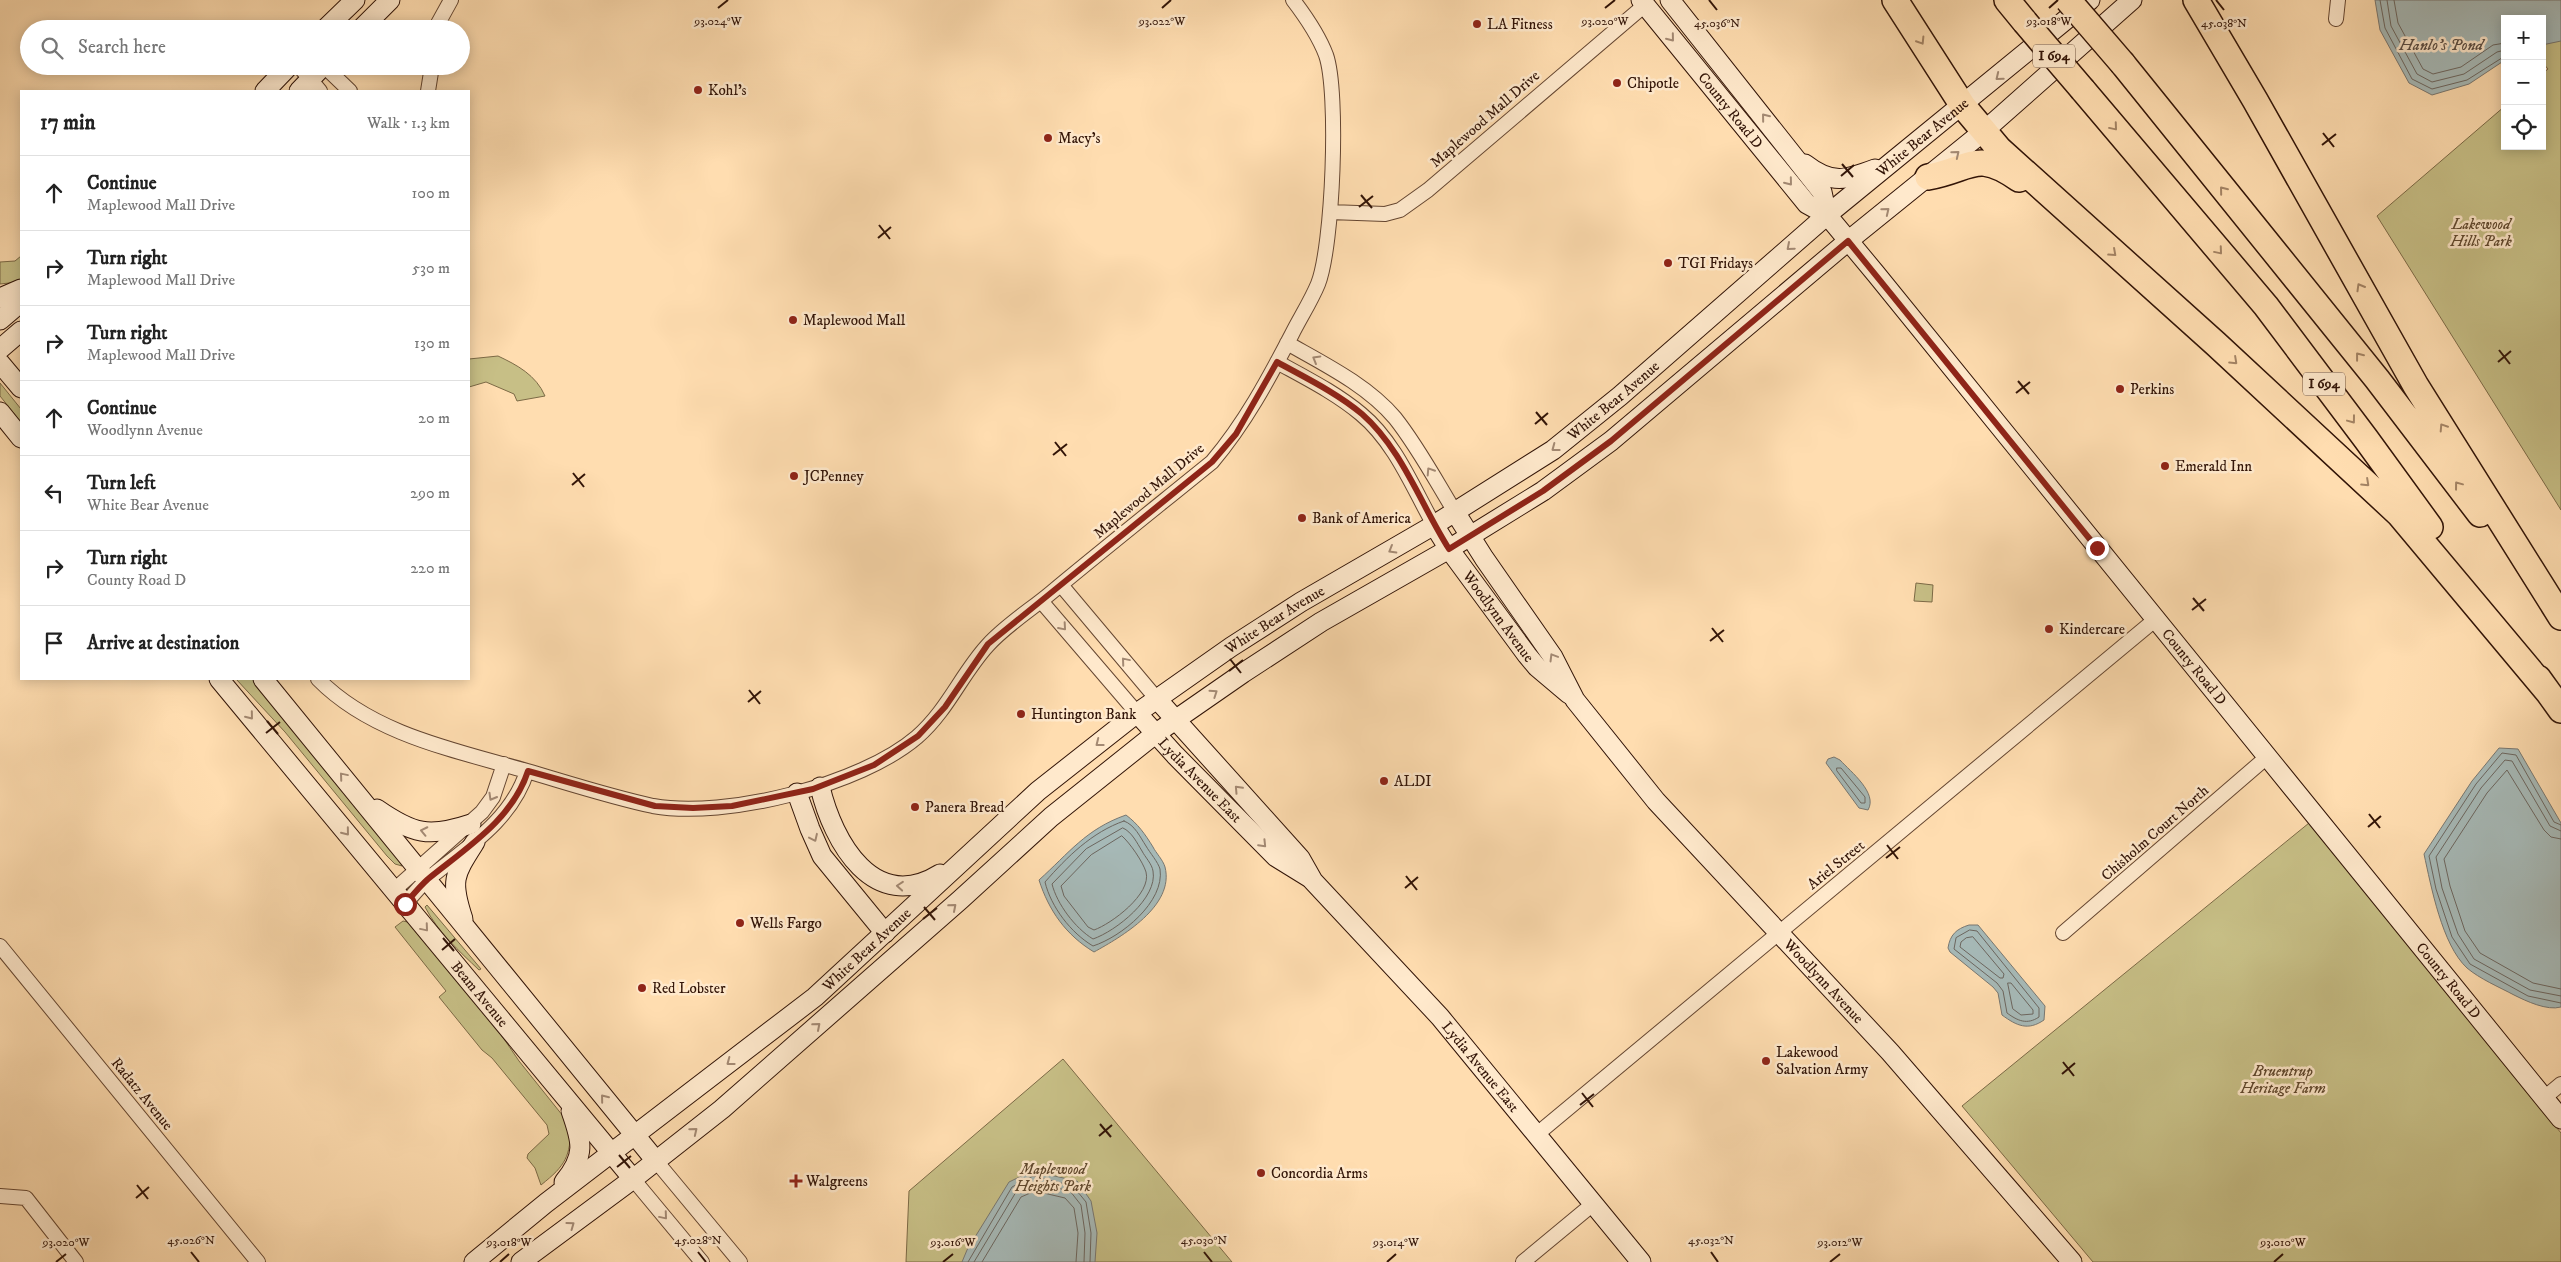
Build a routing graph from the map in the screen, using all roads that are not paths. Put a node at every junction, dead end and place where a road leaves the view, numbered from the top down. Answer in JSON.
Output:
{"nodes":[{"id":1,"x":355,"y":0,"type":"edge"},
{"id":2,"x":390,"y":0,"type":"edge"},
{"id":3,"x":451,"y":0,"type":"edge"},
{"id":4,"x":1293,"y":0,"type":"edge"},
{"id":5,"x":1670,"y":0,"type":"edge"},
{"id":6,"x":1895,"y":0,"type":"edge"},
{"id":7,"x":2007,"y":0,"type":"edge"},
{"id":8,"x":2068,"y":0,"type":"edge"},
{"id":9,"x":2090,"y":0,"type":"edge"},
{"id":10,"x":2132,"y":0,"type":"edge"},
{"id":11,"x":2196,"y":0,"type":"edge"},
{"id":12,"x":2209,"y":0,"type":"edge"},
{"id":13,"x":2338,"y":0,"type":"edge"},
{"id":14,"x":1643,"y":2,"type":"edge"},
{"id":15,"x":2336,"y":19,"type":"dead end"},
{"id":16,"x":334,"y":20,"type":"edge"},
{"id":17,"x":369,"y":20,"type":"edge"},
{"id":18,"x":440,"y":20,"type":"edge"},
{"id":19,"x":280,"y":75,"type":"edge"},
{"id":20,"x":333,"y":75,"type":"edge"},
{"id":21,"x":431,"y":75,"type":"edge"},
{"id":22,"x":266,"y":90,"type":"edge"},
{"id":23,"x":349,"y":90,"type":"edge"},
{"id":24,"x":428,"y":90,"type":"edge"},
{"id":25,"x":1963,"y":106,"type":"junction"},
{"id":26,"x":1984,"y":131,"type":"junction"},
{"id":27,"x":1795,"y":155,"type":"junction"},
{"id":28,"x":1888,"y":164,"type":"junction"},
{"id":29,"x":1928,"y":177,"type":"junction"},
{"id":30,"x":1330,"y":212,"type":"junction"},
{"id":31,"x":1826,"y":215,"type":"junction"},
{"id":32,"x":2076,"y":220,"type":"junction"},
{"id":33,"x":2326,"y":227,"type":"junction"},
{"id":34,"x":1848,"y":241,"type":"junction"},
{"id":35,"x":20,"y":289,"type":"edge"},
{"id":36,"x":0,"y":298,"type":"edge"},
{"id":37,"x":20,"y":303,"type":"edge"},
{"id":38,"x":0,"y":320,"type":"edge"},
{"id":39,"x":20,"y":332,"type":"edge"},
{"id":40,"x":1287,"y":343,"type":"junction"},
{"id":41,"x":0,"y":349,"type":"edge"},
{"id":42,"x":1277,"y":362,"type":"junction"},
{"id":43,"x":0,"y":363,"type":"edge"},
{"id":44,"x":20,"y":387,"type":"edge"},
{"id":45,"x":0,"y":412,"type":"edge"},
{"id":46,"x":20,"y":437,"type":"edge"},
{"id":47,"x":1455,"y":512,"type":"junction"},
{"id":48,"x":1434,"y":525,"type":"junction"},
{"id":49,"x":1470,"y":537,"type":"junction"},
{"id":50,"x":1449,"y":549,"type":"junction"},
{"id":51,"x":1061,"y":585,"type":"junction"},
{"id":52,"x":1041,"y":601,"type":"junction"},
{"id":53,"x":2561,"y":617,"type":"edge"},
{"id":54,"x":2156,"y":620,"type":"junction"},
{"id":55,"x":2561,"y":622,"type":"edge"},
{"id":56,"x":220,"y":680,"type":"edge"},
{"id":57,"x":264,"y":680,"type":"edge"},
{"id":58,"x":319,"y":680,"type":"edge"},
{"id":59,"x":1156,"y":698,"type":"junction"},
{"id":60,"x":1575,"y":700,"type":"junction"},
{"id":61,"x":2554,"y":701,"type":"edge"},
{"id":62,"x":1137,"y":713,"type":"junction"},
{"id":63,"x":1174,"y":720,"type":"junction"},
{"id":64,"x":1155,"y":734,"type":"junction"},
{"id":65,"x":2267,"y":757,"type":"junction"},
{"id":66,"x":504,"y":764,"type":"junction"},
{"id":67,"x":528,"y":771,"type":"junction"},
{"id":68,"x":820,"y":787,"type":"junction"},
{"id":69,"x":798,"y":793,"type":"junction"},
{"id":70,"x":360,"y":797,"type":"junction"},
{"id":71,"x":473,"y":833,"type":"junction"},
{"id":72,"x":960,"y":862,"type":"junction"},
{"id":73,"x":422,"y":875,"type":"junction"},
{"id":74,"x":1313,"y":880,"type":"junction"},
{"id":75,"x":399,"y":898,"type":"junction"},
{"id":76,"x":466,"y":927,"type":"junction"},
{"id":77,"x":1779,"y":932,"type":"junction"},
{"id":78,"x":885,"y":933,"type":"junction"},
{"id":79,"x":2063,"y":933,"type":"dead end"},
{"id":80,"x":0,"y":946,"type":"edge"},
{"id":81,"x":2561,"y":1084,"type":"edge"},
{"id":82,"x":566,"y":1098,"type":"junction"},
{"id":83,"x":2544,"y":1098,"type":"junction"},
{"id":84,"x":2561,"y":1119,"type":"edge"},
{"id":85,"x":1536,"y":1135,"type":"junction"},
{"id":86,"x":634,"y":1136,"type":"junction"},
{"id":87,"x":612,"y":1154,"type":"junction"},
{"id":88,"x":656,"y":1161,"type":"junction"},
{"id":89,"x":632,"y":1179,"type":"junction"},
{"id":90,"x":0,"y":1196,"type":"edge"},
{"id":91,"x":546,"y":1203,"type":"junction"},
{"id":92,"x":1593,"y":1204,"type":"junction"},
{"id":93,"x":76,"y":1262,"type":"edge"},
{"id":94,"x":258,"y":1262,"type":"edge"},
{"id":95,"x":474,"y":1262,"type":"edge"},
{"id":96,"x":521,"y":1262,"type":"edge"},
{"id":97,"x":702,"y":1262,"type":"edge"},
{"id":98,"x":740,"y":1262,"type":"edge"},
{"id":99,"x":1523,"y":1262,"type":"edge"},
{"id":100,"x":1641,"y":1262,"type":"edge"},
{"id":101,"x":2072,"y":1262,"type":"edge"}],
"edges":[{"from":1,"to":16,"type":"street"},
{"from":2,"to":17,"type":"street"},
{"from":3,"to":18,"type":"street"},
{"from":4,"to":30,"type":"street","name":"Maplewood Mall Drive"},
{"from":27,"to":5,"type":"street","name":"County Road D","one_way":true},
{"from":6,"to":25,"type":"highway","one_way":true},
{"from":7,"to":61,"type":"highway","number":"I 694","one_way":true,"bridge":true},
{"from":55,"to":8,"type":"highway","number":"I 694","one_way":true,"bridge":true},
{"from":9,"to":25,"type":"street","name":"White Bear Avenue","one_way":true},
{"from":10,"to":26,"type":"street","name":"White Bear Avenue"},
{"from":11,"to":33,"type":"highway"},
{"from":12,"to":33,"type":"highway"},
{"from":13,"to":15,"type":"street"},
{"from":14,"to":30,"type":"street","name":"Maplewood Mall Drive"},
{"from":14,"to":31,"type":"street","name":"County Road D","one_way":true},
{"from":19,"to":22,"type":"street"},
{"from":20,"to":23,"type":"street"},
{"from":21,"to":24,"type":"street"},
{"from":25,"to":26,"type":"highway"},
{"from":25,"to":28,"type":"street","name":"White Bear Avenue"},
{"from":29,"to":26,"type":"street","name":"White Bear Avenue","one_way":true},
{"from":26,"to":32,"type":"highway"},
{"from":27,"to":28,"type":"street"},
{"from":27,"to":31,"type":"street","name":"County Road D"},
{"from":28,"to":31,"type":"street","name":"White Bear Avenue"},
{"from":29,"to":32,"type":"highway"},
{"from":34,"to":29,"type":"street","name":"White Bear Avenue","one_way":true},
{"from":30,"to":40,"type":"street","name":"Maplewood Mall Drive"},
{"from":31,"to":34,"type":"street","name":"County Road D"},
{"from":31,"to":47,"type":"street","name":"White Bear Avenue","one_way":true},
{"from":32,"to":61,"type":"highway","one_way":true},
{"from":53,"to":33,"type":"highway","one_way":true},
{"from":34,"to":49,"type":"street","name":"White Bear Avenue"},
{"from":34,"to":54,"type":"street","name":"County Road D"},
{"from":35,"to":36,"type":"street"},
{"from":37,"to":38,"type":"street"},
{"from":39,"to":41,"type":"street"},
{"from":40,"to":42,"type":"street","name":"Maplewood Mall Drive"},
{"from":47,"to":40,"type":"street","one_way":true},
{"from":42,"to":48,"type":"street"},
{"from":42,"to":51,"type":"street","name":"Maplewood Mall Drive"},
{"from":43,"to":44,"type":"street"},
{"from":45,"to":46,"type":"street"},
{"from":47,"to":48,"type":"street","name":"White Bear Avenue"},
{"from":47,"to":49,"type":"street","name":"Woodlynn Avenue"},
{"from":48,"to":50,"type":"street","name":"Woodlynn Avenue"},
{"from":48,"to":59,"type":"street","name":"White Bear Avenue","one_way":true},
{"from":49,"to":50,"type":"street","name":"White Bear Avenue"},
{"from":60,"to":49,"type":"street","name":"Woodlynn Avenue","one_way":true},
{"from":50,"to":60,"type":"street","name":"Woodlynn Avenue"},
{"from":63,"to":50,"type":"street","name":"White Bear Avenue","one_way":true},
{"from":51,"to":52,"type":"street","name":"Maplewood Mall Drive"},
{"from":59,"to":51,"type":"street","one_way":true},
{"from":52,"to":62,"type":"street","one_way":true},
{"from":52,"to":68,"type":"street","name":"Maplewood Mall Drive"},
{"from":54,"to":65,"type":"street","name":"County Road D"},
{"from":54,"to":77,"type":"street","name":"Ariel Street"},
{"from":56,"to":75,"type":"street","name":"Beam Avenue","one_way":true},
{"from":70,"to":57,"type":"street","name":"Beam Avenue","one_way":true},
{"from":58,"to":66,"type":"street","name":"Maplewood Mall Drive"},
{"from":59,"to":62,"type":"street","name":"White Bear Avenue"},
{"from":59,"to":63,"type":"street","name":"Lydia Avenue East"},
{"from":60,"to":77,"type":"street","name":"Woodlynn Avenue"},
{"from":62,"to":64,"type":"street","name":"Lydia Avenue East"},
{"from":62,"to":72,"type":"street","name":"White Bear Avenue","one_way":true},
{"from":63,"to":64,"type":"street","name":"White Bear Avenue"},
{"from":74,"to":63,"type":"street","name":"Lydia Avenue East","one_way":true},
{"from":64,"to":74,"type":"street","name":"Lydia Avenue East","one_way":true},
{"from":88,"to":64,"type":"street","name":"White Bear Avenue","one_way":true},
{"from":65,"to":79,"type":"street","name":"Chisholm Court North"},
{"from":65,"to":83,"type":"street","name":"County Road D"},
{"from":66,"to":67,"type":"street","name":"Maplewood Mall Drive"},
{"from":66,"to":71,"type":"street","one_way":true},
{"from":67,"to":69,"type":"street","name":"Maplewood Mall Drive"},
{"from":67,"to":71,"type":"street"},
{"from":68,"to":69,"type":"street","name":"Maplewood Mall Drive"},
{"from":72,"to":68,"type":"street","one_way":true},
{"from":69,"to":78,"type":"street","one_way":true},
{"from":71,"to":70,"type":"street","one_way":true},
{"from":70,"to":73,"type":"street","name":"Beam Avenue"},
{"from":71,"to":73,"type":"street"},
{"from":71,"to":76,"type":"street"},
{"from":72,"to":78,"type":"street","name":"White Bear Avenue"},
{"from":73,"to":75,"type":"street"},
{"from":73,"to":76,"type":"street","name":"Beam Avenue"},
{"from":74,"to":85,"type":"street","name":"Lydia Avenue East"},
{"from":75,"to":82,"type":"street","name":"Beam Avenue","one_way":true},
{"from":86,"to":76,"type":"street","name":"Beam Avenue","one_way":true},
{"from":77,"to":85,"type":"street","name":"Ariel Street"},
{"from":77,"to":101,"type":"street","name":"Woodlynn Avenue"},
{"from":78,"to":86,"type":"street","name":"White Bear Avenue","one_way":true},
{"from":80,"to":94,"type":"street","name":"Radatz Avenue"},
{"from":81,"to":83,"type":"street"},
{"from":82,"to":87,"type":"street","name":"Beam Avenue"},
{"from":82,"to":91,"type":"street"},
{"from":83,"to":84,"type":"street","name":"County Road D"},
{"from":85,"to":92,"type":"street","name":"Lydia Avenue East"},
{"from":86,"to":87,"type":"street","name":"White Bear Avenue"},
{"from":86,"to":88,"type":"street","name":"Beam Avenue"},
{"from":87,"to":89,"type":"street","name":"Beam Avenue"},
{"from":87,"to":91,"type":"street","name":"White Bear Avenue"},
{"from":88,"to":89,"type":"street","name":"White Bear Avenue"},
{"from":88,"to":98,"type":"street","name":"Beam Avenue"},
{"from":96,"to":89,"type":"street","name":"White Bear Avenue","one_way":true},
{"from":89,"to":97,"type":"street","name":"Beam Avenue","one_way":true},
{"from":90,"to":93,"type":"street"},
{"from":91,"to":95,"type":"street","name":"White Bear Avenue"},
{"from":92,"to":99,"type":"street"},
{"from":92,"to":100,"type":"street","name":"Lydia Avenue East"}]}
